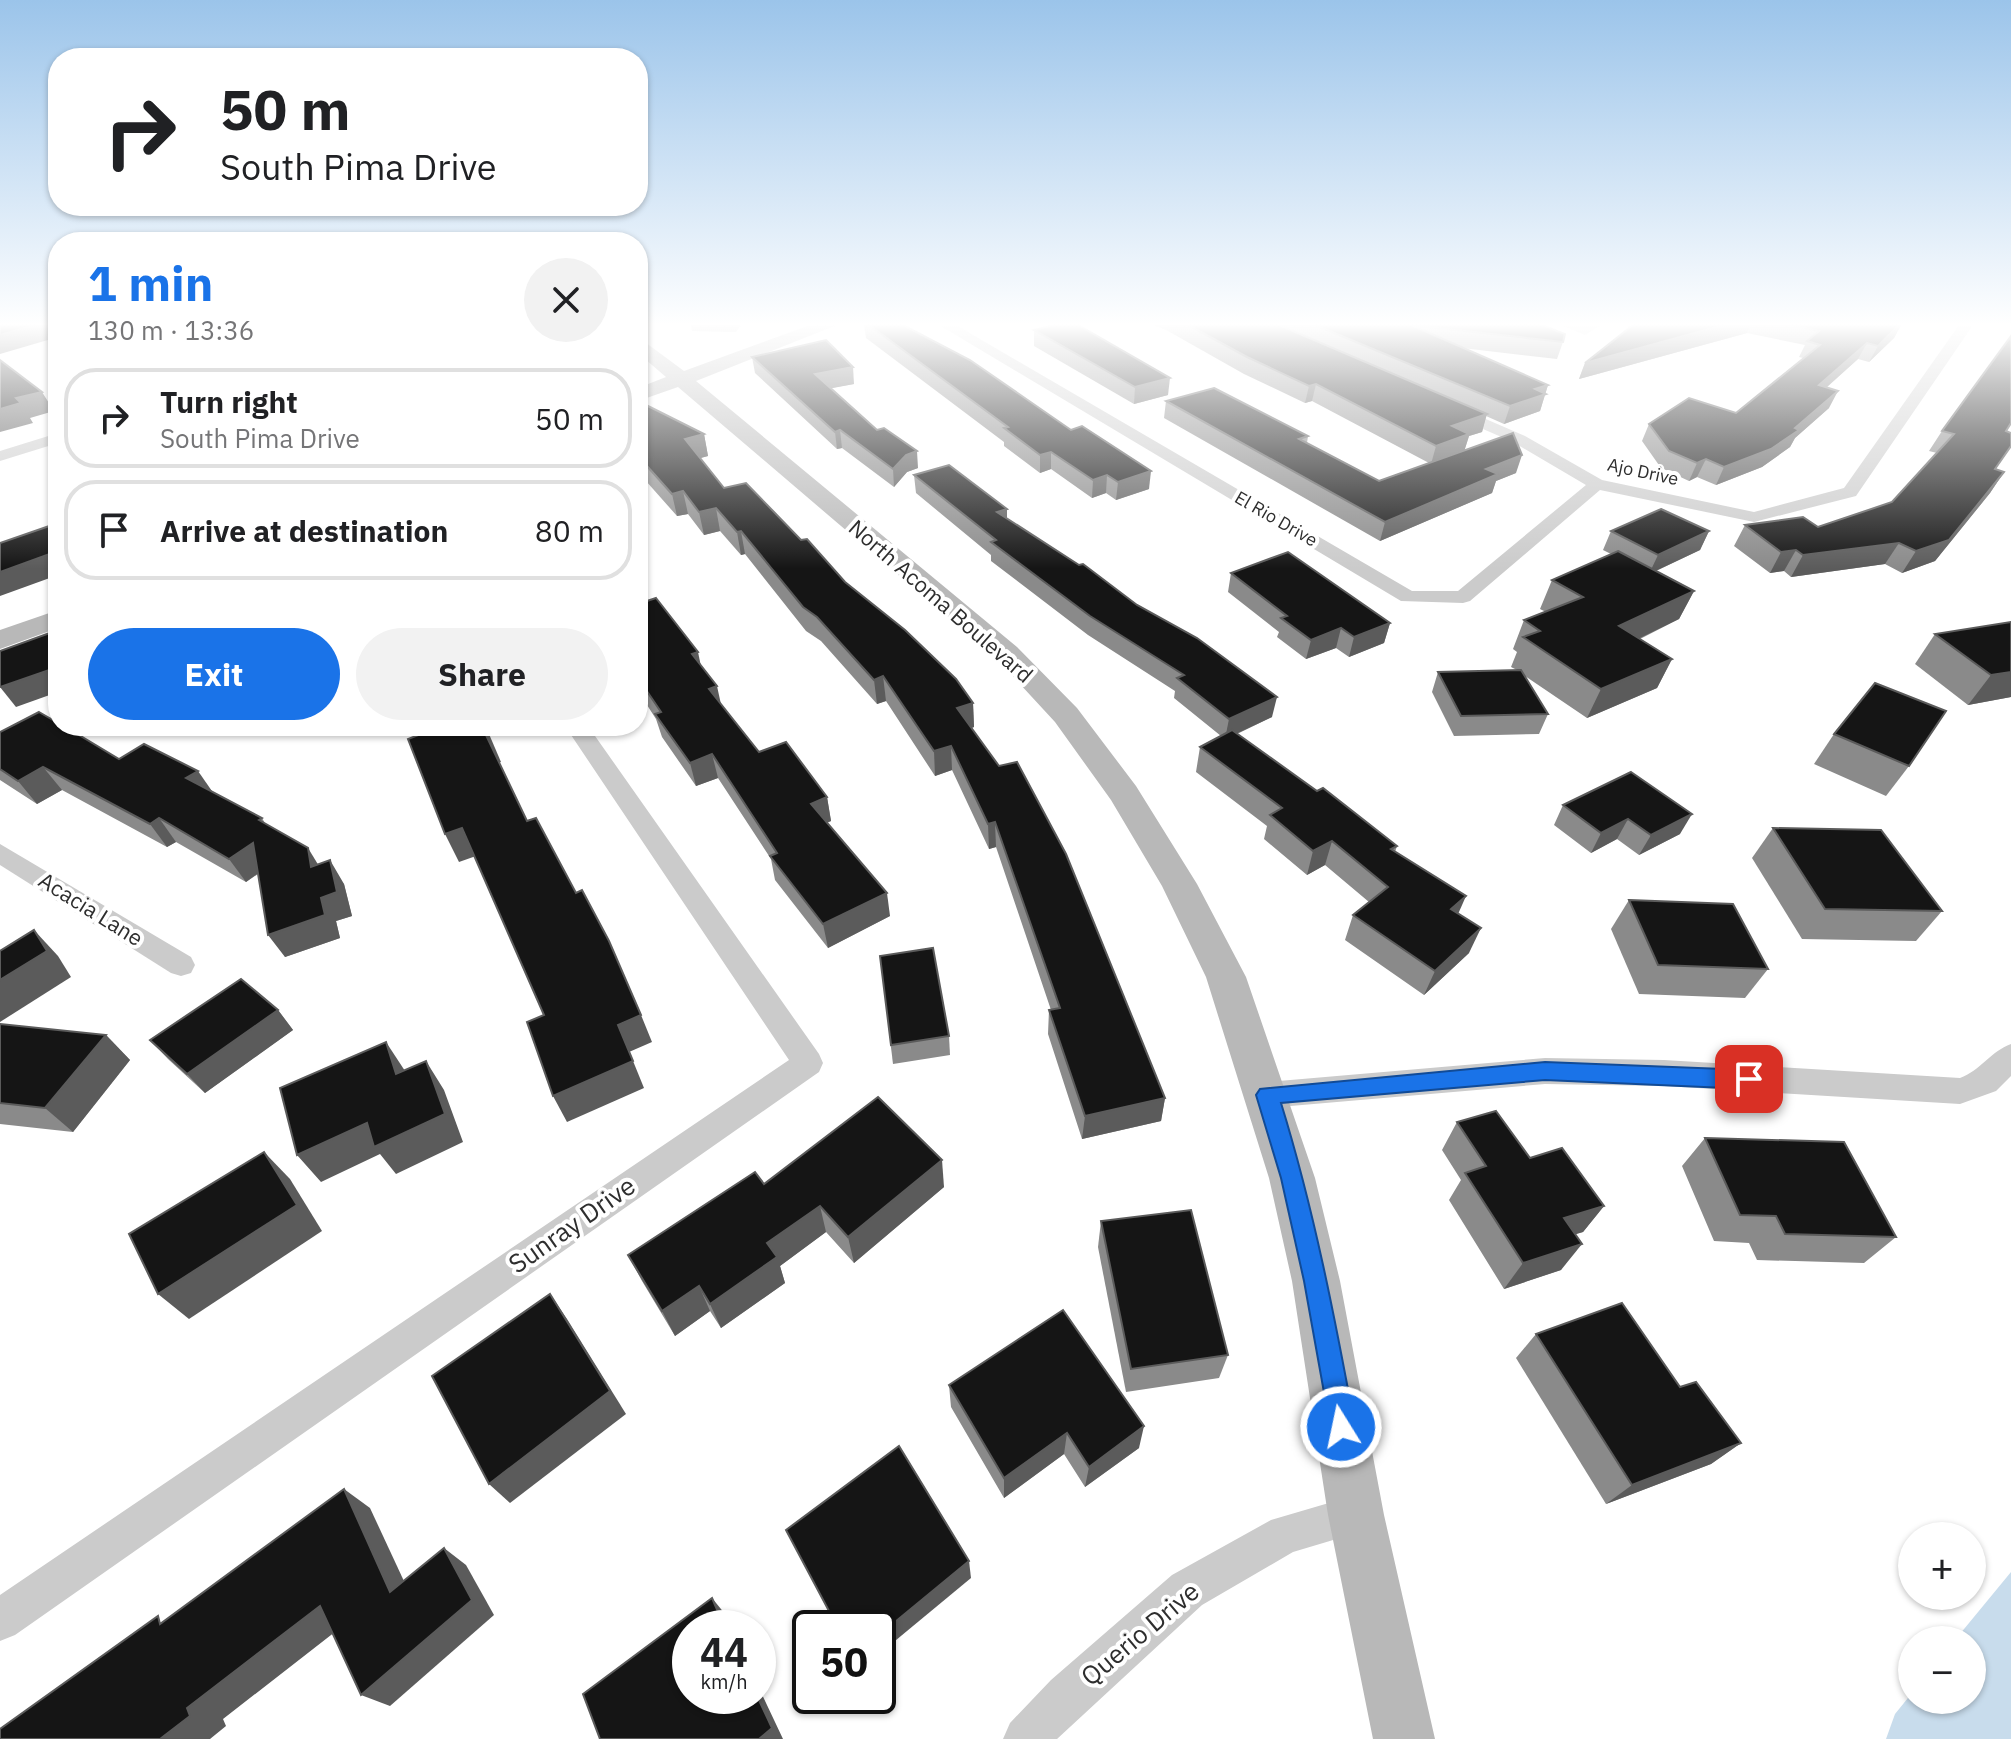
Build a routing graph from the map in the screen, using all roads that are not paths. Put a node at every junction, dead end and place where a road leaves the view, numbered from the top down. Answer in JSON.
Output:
{"nodes":[{"id":1,"x":713,"y":406,"type":"edge"},
{"id":2,"x":1084,"y":406,"type":"edge"},
{"id":3,"x":1442,"y":406,"type":"edge"},
{"id":4,"x":1910,"y":406,"type":"edge"},
{"id":5,"x":48,"y":441,"type":"edge"},
{"id":6,"x":0,"y":456,"type":"edge"},
{"id":7,"x":1597,"y":484,"type":"junction"},
{"id":8,"x":48,"y":622,"type":"edge"},
{"id":9,"x":0,"y":640,"type":"edge"},
{"id":10,"x":583,"y":736,"type":"edge"},
{"id":11,"x":0,"y":853,"type":"edge"},
{"id":12,"x":181,"y":965,"type":"dead end"},
{"id":13,"x":2011,"y":1057,"type":"edge"},
{"id":14,"x":1267,"y":1095,"type":"junction"},
{"id":15,"x":1356,"y":1515,"type":"junction"},
{"id":16,"x":0,"y":1620,"type":"edge"},
{"id":17,"x":1026,"y":1739,"type":"edge"},
{"id":18,"x":1404,"y":1739,"type":"edge"}],
"edges":[{"from":1,"to":14,"type":"main road","name":"North Acoma Boulevard"},
{"from":2,"to":7,"type":"street","name":"El Rio Drive"},
{"from":3,"to":7,"type":"street","name":"Ajo Drive"},
{"from":4,"to":7,"type":"street","name":"Ajo Drive"},
{"from":5,"to":6,"type":"street"},
{"from":8,"to":9,"type":"main road"},
{"from":10,"to":16,"type":"street","name":"Sunray Drive"},
{"from":11,"to":12,"type":"street","name":"Acacia Lane"},
{"from":13,"to":14,"type":"street"},
{"from":14,"to":15,"type":"main road","name":"North Acoma Boulevard"},
{"from":15,"to":17,"type":"street","name":"Querio Drive"},
{"from":15,"to":18,"type":"main road","name":"North Acoma Boulevard"}]}
